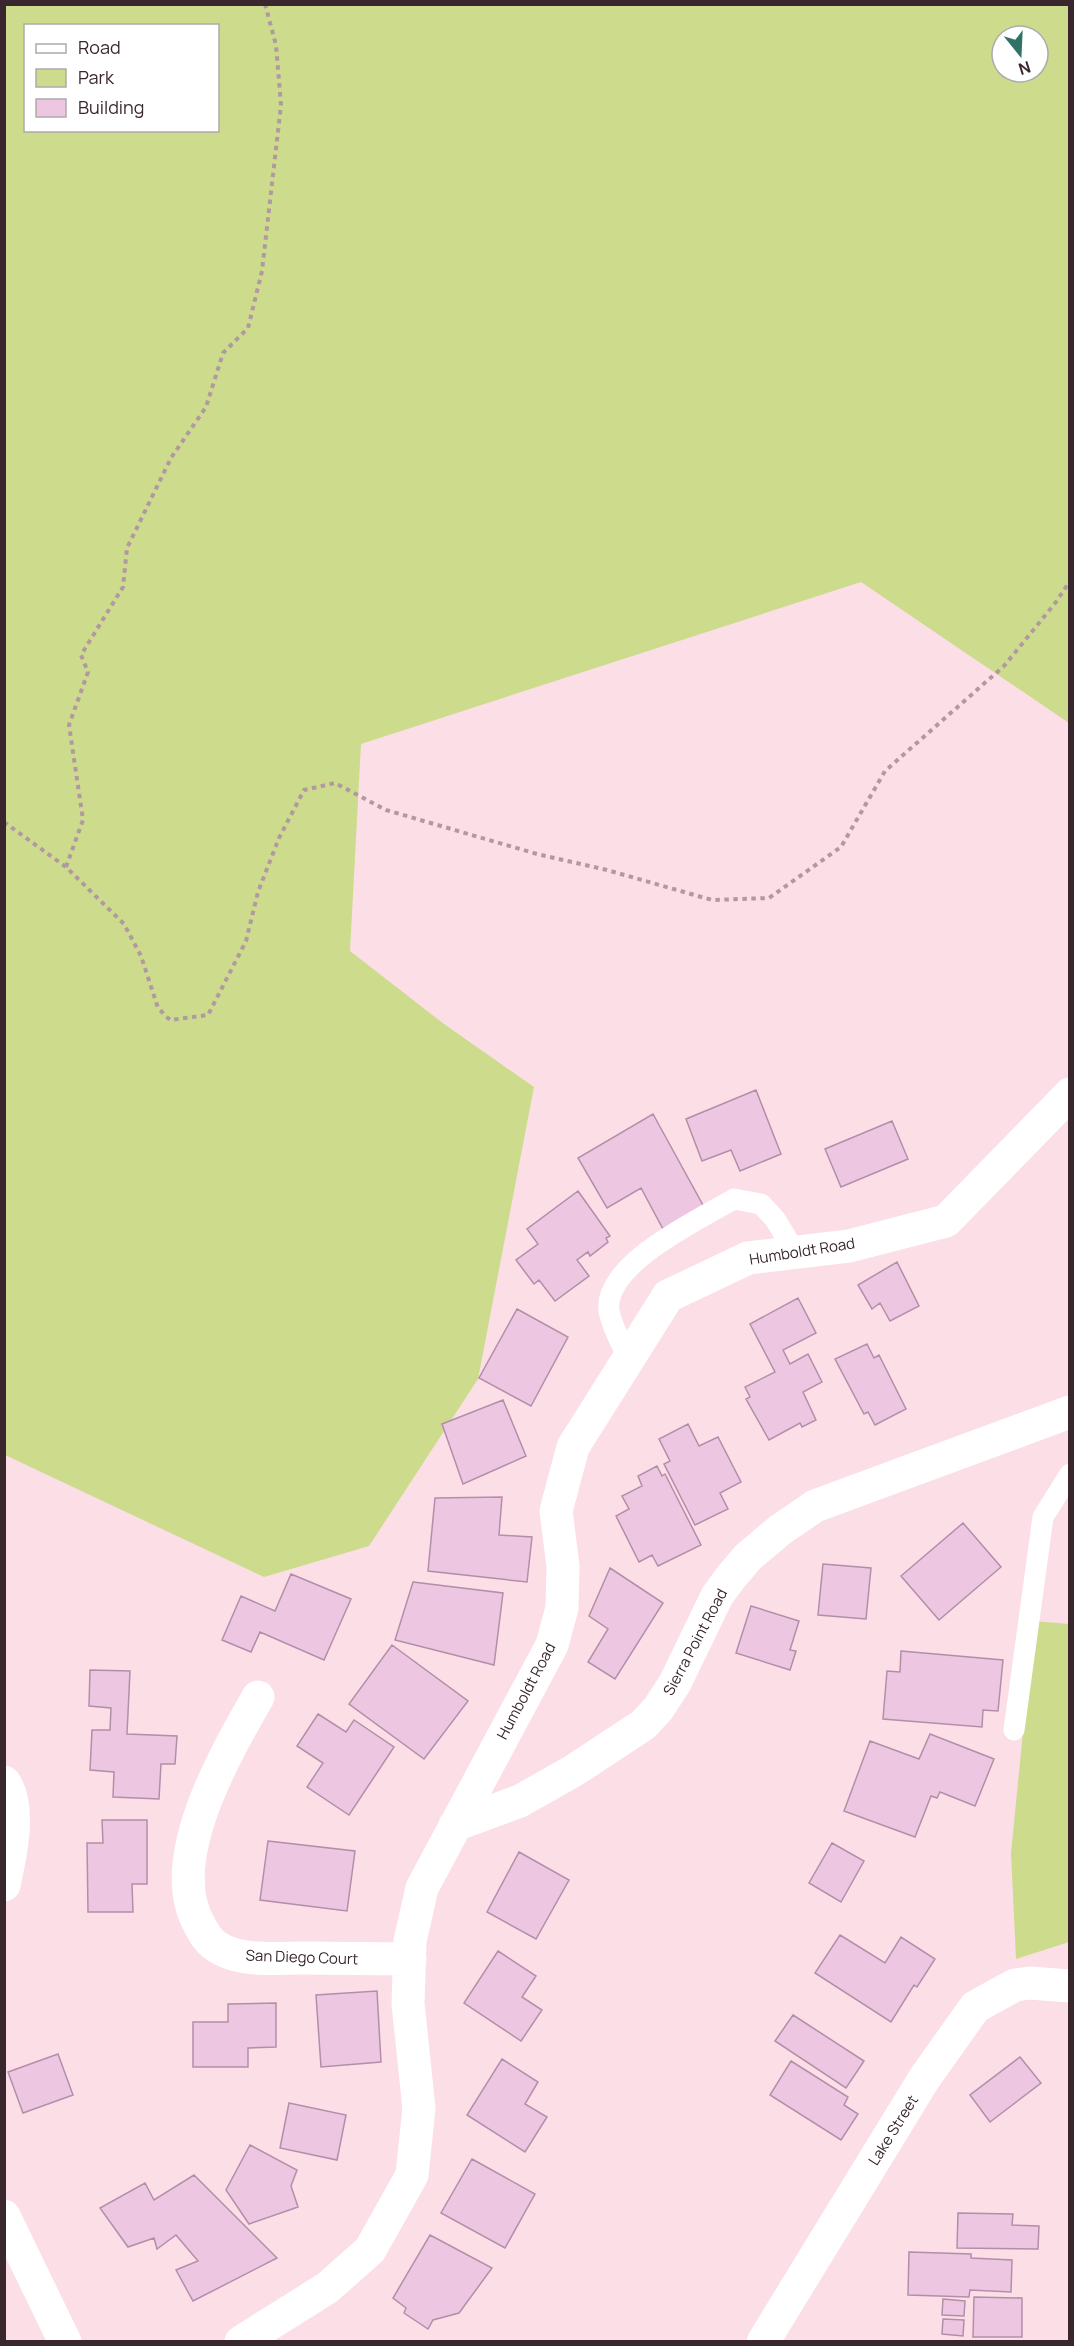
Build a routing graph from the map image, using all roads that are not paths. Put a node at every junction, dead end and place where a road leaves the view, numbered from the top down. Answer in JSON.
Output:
{"nodes":[{"id":1,"x":1070,"y":1094,"type":"edge"},
{"id":2,"x":795,"y":1252,"type":"junction"},
{"id":3,"x":628,"y":1357,"type":"junction"},
{"id":4,"x":1070,"y":1412,"type":"edge"},
{"id":5,"x":1070,"y":1473,"type":"edge"},
{"id":6,"x":258,"y":1698,"type":"dead end"},
{"id":7,"x":1014,"y":1730,"type":"dead end"},
{"id":8,"x":8,"y":1787,"type":"edge"},
{"id":9,"x":455,"y":1825,"type":"junction"},
{"id":10,"x":4,"y":1885,"type":"edge"},
{"id":11,"x":410,"y":1959,"type":"junction"},
{"id":12,"x":1070,"y":1986,"type":"edge"},
{"id":13,"x":4,"y":2216,"type":"edge"},
{"id":14,"x":65,"y":2342,"type":"edge"},
{"id":15,"x":241,"y":2342,"type":"edge"},
{"id":16,"x":763,"y":2342,"type":"edge"}],
"edges":[{"from":1,"to":2,"type":"street","name":"Humboldt Road"},
{"from":2,"to":3,"type":"street","name":"Humboldt Road"},
{"from":2,"to":3,"type":"lane"},
{"from":3,"to":9,"type":"street","name":"Humboldt Road"},
{"from":4,"to":9,"type":"street","name":"Sierra Point Road"},
{"from":5,"to":7,"type":"lane"},
{"from":6,"to":11,"type":"street","name":"San Diego Court"},
{"from":8,"to":10,"type":"street"},
{"from":9,"to":11,"type":"street","name":"Humboldt Road"},
{"from":11,"to":15,"type":"street","name":"Humboldt Road"},
{"from":12,"to":16,"type":"street","name":"Lake Street"},
{"from":13,"to":14,"type":"street"}]}
